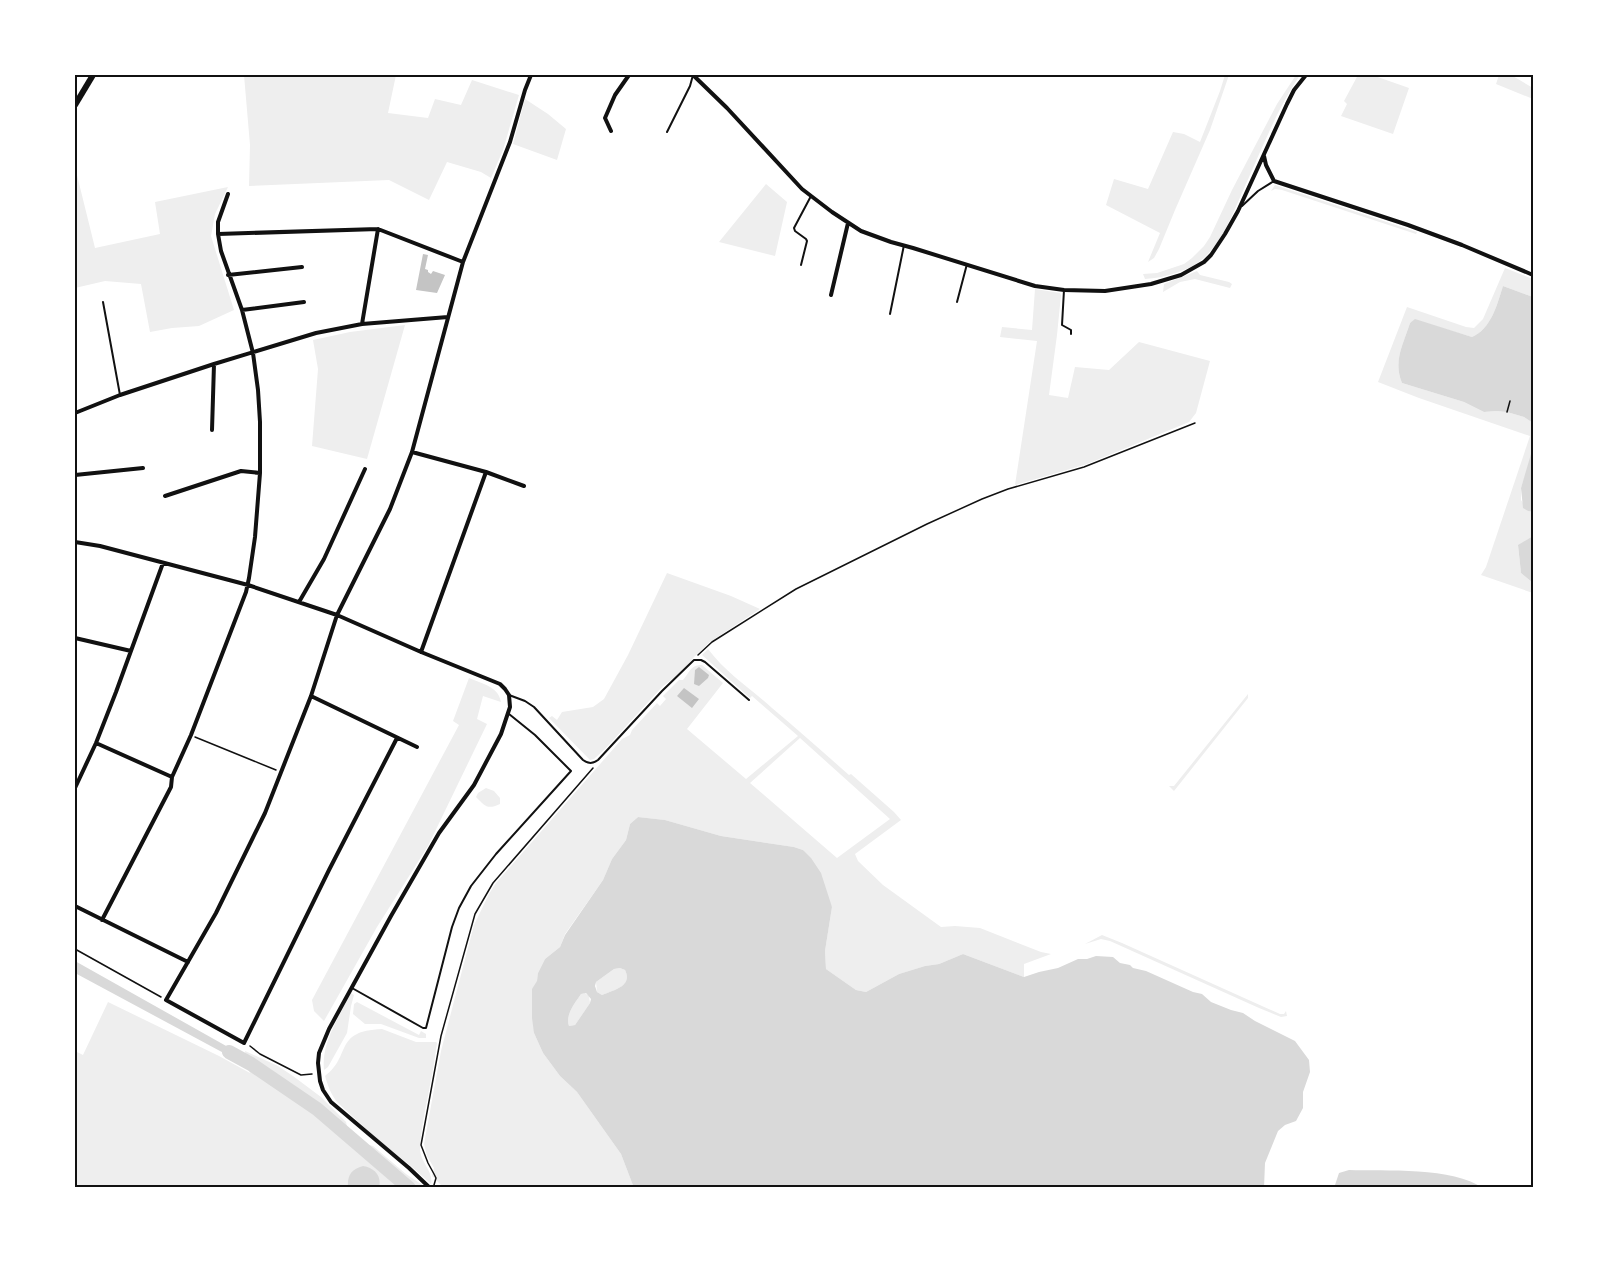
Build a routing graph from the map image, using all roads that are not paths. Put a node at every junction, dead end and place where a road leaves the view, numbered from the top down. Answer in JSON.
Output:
{"nodes":[{"id":1,"x":93,"y":75,"type":"edge"},
{"id":2,"x":531,"y":75,"type":"edge"},
{"id":3,"x":629,"y":75,"type":"edge"},
{"id":4,"x":693,"y":75,"type":"edge"},
{"id":5,"x":1306,"y":75,"type":"edge"},
{"id":6,"x":75,"y":105,"type":"edge"},
{"id":7,"x":611,"y":131,"type":"dead end"},
{"id":8,"x":667,"y":132,"type":"dead end"},
{"id":9,"x":1264,"y":156,"type":"junction"},
{"id":10,"x":1274,"y":181,"type":"junction"},
{"id":11,"x":228,"y":195,"type":"dead end"},
{"id":12,"x":811,"y":196,"type":"junction"},
{"id":13,"x":1238,"y":211,"type":"junction"},
{"id":14,"x":848,"y":223,"type":"junction"},
{"id":15,"x":378,"y":229,"type":"junction"},
{"id":16,"x":218,"y":234,"type":"junction"},
{"id":17,"x":904,"y":245,"type":"junction"},
{"id":18,"x":463,"y":262,"type":"junction"},
{"id":19,"x":967,"y":264,"type":"junction"},
{"id":20,"x":801,"y":265,"type":"dead end"},
{"id":21,"x":302,"y":267,"type":"dead end"},
{"id":22,"x":1533,"y":274,"type":"edge"},
{"id":23,"x":228,"y":275,"type":"junction"},
{"id":24,"x":1064,"y":290,"type":"junction"},
{"id":25,"x":831,"y":295,"type":"dead end"},
{"id":26,"x":104,"y":302,"type":"dead end"},
{"id":27,"x":304,"y":302,"type":"dead end"},
{"id":28,"x":957,"y":302,"type":"dead end"},
{"id":29,"x":242,"y":310,"type":"junction"},
{"id":30,"x":890,"y":314,"type":"dead end"},
{"id":31,"x":448,"y":317,"type":"junction"},
{"id":32,"x":362,"y":324,"type":"junction"},
{"id":33,"x":1071,"y":334,"type":"dead end"},
{"id":34,"x":253,"y":353,"type":"junction"},
{"id":35,"x":214,"y":364,"type":"junction"},
{"id":36,"x":120,"y":396,"type":"junction"},
{"id":37,"x":75,"y":413,"type":"edge"},
{"id":38,"x":212,"y":430,"type":"dead end"},
{"id":39,"x":412,"y":452,"type":"junction"},
{"id":40,"x":143,"y":468,"type":"dead end"},
{"id":41,"x":364,"y":470,"type":"dead end"},
{"id":42,"x":486,"y":472,"type":"junction"},
{"id":43,"x":260,"y":473,"type":"junction"},
{"id":44,"x":75,"y":475,"type":"edge"},
{"id":45,"x":524,"y":486,"type":"dead end"},
{"id":46,"x":165,"y":496,"type":"dead end"},
{"id":47,"x":75,"y":542,"type":"edge"},
{"id":48,"x":163,"y":563,"type":"junction"},
{"id":49,"x":248,"y":585,"type":"junction"},
{"id":50,"x":299,"y":602,"type":"junction"},
{"id":51,"x":337,"y":615,"type":"junction"},
{"id":52,"x":75,"y":638,"type":"edge"},
{"id":53,"x":131,"y":651,"type":"junction"},
{"id":54,"x":421,"y":652,"type":"junction"},
{"id":55,"x":509,"y":695,"type":"junction"},
{"id":56,"x":311,"y":696,"type":"junction"},
{"id":57,"x":748,"y":700,"type":"dead end"},
{"id":58,"x":509,"y":713,"type":"junction"},
{"id":59,"x":397,"y":738,"type":"junction"},
{"id":60,"x":96,"y":743,"type":"junction"},
{"id":61,"x":417,"y":747,"type":"dead end"},
{"id":62,"x":172,"y":777,"type":"junction"},
{"id":63,"x":75,"y":788,"type":"edge"},
{"id":64,"x":75,"y":906,"type":"edge"},
{"id":65,"x":102,"y":921,"type":"junction"},
{"id":66,"x":188,"y":962,"type":"junction"},
{"id":67,"x":352,"y":988,"type":"junction"},
{"id":68,"x":431,"y":1188,"type":"edge"}],
"edges":[{"from":1,"to":6,"type":"main road"},
{"from":2,"to":18,"type":"street"},
{"from":3,"to":7,"type":"street"},
{"from":4,"to":8,"type":"lane"},
{"from":4,"to":12,"type":"street"},
{"from":5,"to":9,"type":"street"},
{"from":9,"to":10,"type":"street"},
{"from":9,"to":13,"type":"street"},
{"from":10,"to":13,"type":"lane"},
{"from":10,"to":22,"type":"street"},
{"from":11,"to":16,"type":"street"},
{"from":12,"to":14,"type":"street"},
{"from":12,"to":20,"type":"lane"},
{"from":13,"to":24,"type":"street"},
{"from":14,"to":17,"type":"street"},
{"from":14,"to":25,"type":"street"},
{"from":15,"to":16,"type":"street"},
{"from":15,"to":18,"type":"street"},
{"from":15,"to":32,"type":"street"},
{"from":16,"to":23,"type":"street"},
{"from":17,"to":19,"type":"street"},
{"from":17,"to":30,"type":"lane"},
{"from":18,"to":31,"type":"street"},
{"from":19,"to":24,"type":"street"},
{"from":19,"to":28,"type":"lane"},
{"from":21,"to":23,"type":"street"},
{"from":23,"to":29,"type":"street"},
{"from":24,"to":33,"type":"lane"},
{"from":26,"to":36,"type":"lane"},
{"from":27,"to":29,"type":"street"},
{"from":29,"to":34,"type":"street"},
{"from":31,"to":32,"type":"street"},
{"from":31,"to":39,"type":"street"},
{"from":32,"to":34,"type":"street"},
{"from":34,"to":35,"type":"street"},
{"from":34,"to":43,"type":"street"},
{"from":35,"to":36,"type":"street"},
{"from":35,"to":38,"type":"street"},
{"from":36,"to":37,"type":"street"},
{"from":39,"to":42,"type":"street"},
{"from":39,"to":51,"type":"street"},
{"from":40,"to":44,"type":"street"},
{"from":41,"to":50,"type":"street"},
{"from":42,"to":45,"type":"street"},
{"from":42,"to":54,"type":"street"},
{"from":43,"to":46,"type":"street"},
{"from":43,"to":49,"type":"street"},
{"from":47,"to":48,"type":"street"},
{"from":48,"to":49,"type":"street"},
{"from":48,"to":53,"type":"street"},
{"from":49,"to":50,"type":"street"},
{"from":49,"to":62,"type":"street"},
{"from":50,"to":51,"type":"street"},
{"from":51,"to":54,"type":"street"},
{"from":51,"to":56,"type":"street"},
{"from":52,"to":53,"type":"street"},
{"from":53,"to":60,"type":"street"},
{"from":54,"to":55,"type":"street"},
{"from":55,"to":57,"type":"lane"},
{"from":55,"to":58,"type":"street"},
{"from":56,"to":59,"type":"street"},
{"from":56,"to":66,"type":"street"},
{"from":58,"to":67,"type":"street"},
{"from":58,"to":67,"type":"lane"},
{"from":59,"to":61,"type":"street"},
{"from":59,"to":66,"type":"street"},
{"from":60,"to":62,"type":"street"},
{"from":60,"to":63,"type":"street"},
{"from":62,"to":65,"type":"street"},
{"from":64,"to":65,"type":"street"},
{"from":65,"to":66,"type":"street"},
{"from":67,"to":68,"type":"street"}]}
